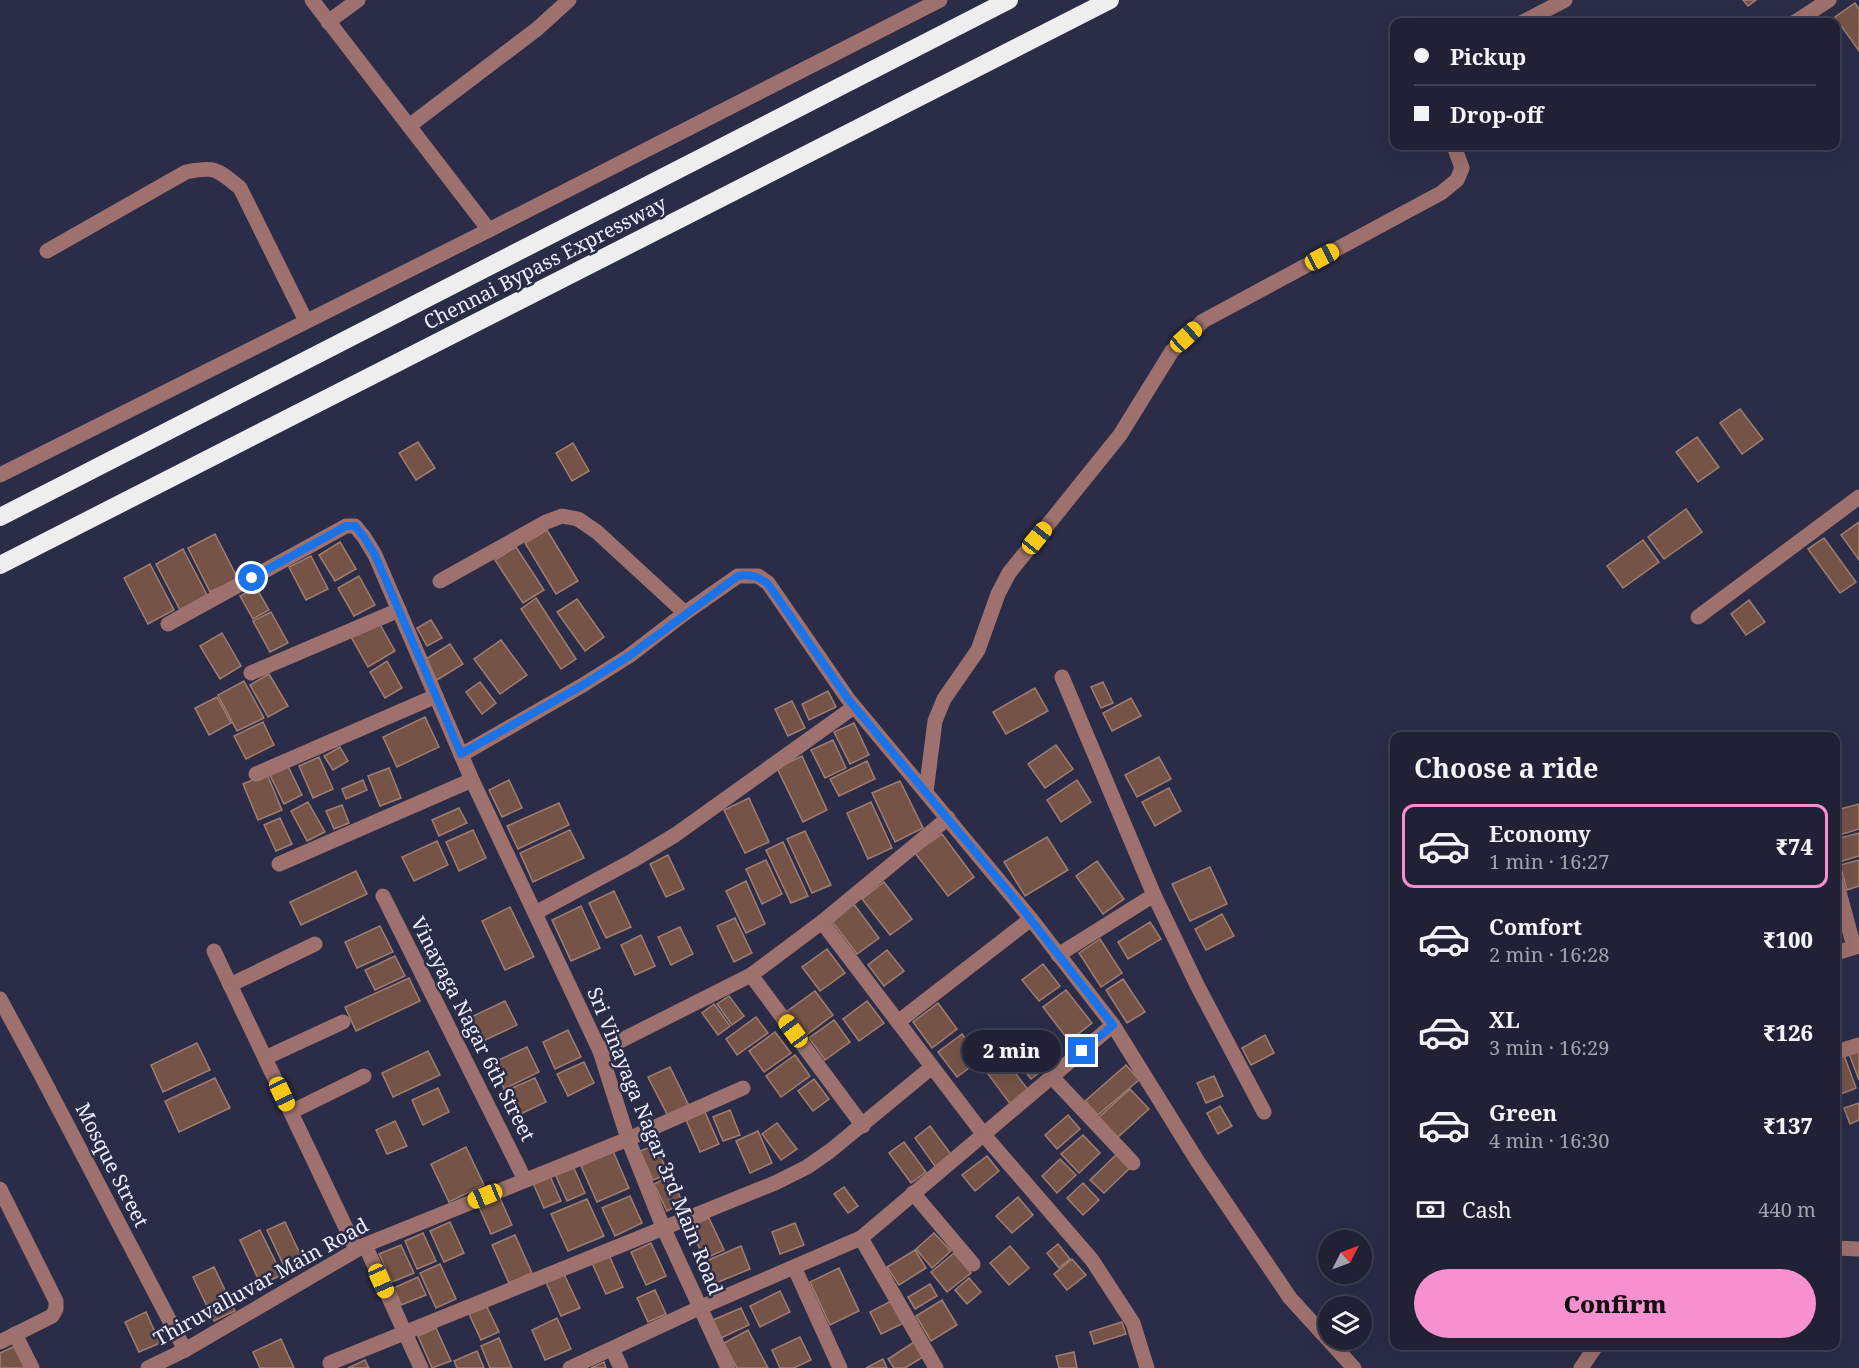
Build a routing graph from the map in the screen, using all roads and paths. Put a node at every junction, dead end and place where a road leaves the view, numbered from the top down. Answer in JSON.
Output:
{"nodes":[{"id":1,"x":312,"y":0,"type":"edge"},
{"id":2,"x":358,"y":0,"type":"edge"},
{"id":3,"x":569,"y":0,"type":"edge"},
{"id":4,"x":940,"y":0,"type":"edge"},
{"id":5,"x":1010,"y":0,"type":"edge"},
{"id":6,"x":1110,"y":0,"type":"edge"},
{"id":7,"x":1565,"y":0,"type":"edge"},
{"id":8,"x":1829,"y":0,"type":"edge"},
{"id":9,"x":1531,"y":18,"type":"edge"},
{"id":10,"x":1801,"y":18,"type":"edge"},
{"id":11,"x":328,"y":22,"type":"junction"},
{"id":12,"x":409,"y":126,"type":"junction"},
{"id":13,"x":1455,"y":150,"type":"edge"},
{"id":14,"x":489,"y":230,"type":"junction"},
{"id":15,"x":47,"y":251,"type":"dead end"},
{"id":16,"x":306,"y":321,"type":"junction"},
{"id":17,"x":0,"y":475,"type":"edge"},
{"id":18,"x":1859,"y":497,"type":"edge"},
{"id":19,"x":0,"y":517,"type":"edge"},
{"id":20,"x":0,"y":565,"type":"edge"},
{"id":21,"x":440,"y":581,"type":"dead end"},
{"id":22,"x":399,"y":610,"type":"junction"},
{"id":23,"x":685,"y":613,"type":"junction"},
{"id":24,"x":1698,"y":617,"type":"dead end"},
{"id":25,"x":168,"y":624,"type":"dead end"},
{"id":26,"x":251,"y":673,"type":"dead end"},
{"id":27,"x":1062,"y":676,"type":"dead end"},
{"id":28,"x":436,"y":696,"type":"junction"},
{"id":29,"x":855,"y":707,"type":"junction"},
{"id":30,"x":461,"y":754,"type":"junction"},
{"id":31,"x":256,"y":774,"type":"dead end"},
{"id":32,"x":472,"y":780,"type":"junction"},
{"id":33,"x":926,"y":792,"type":"junction"},
{"id":34,"x":948,"y":818,"type":"junction"},
{"id":35,"x":279,"y":864,"type":"dead end"},
{"id":36,"x":1840,"y":893,"type":"edge"},
{"id":37,"x":1154,"y":895,"type":"junction"},
{"id":38,"x":383,"y":896,"type":"dead end"},
{"id":39,"x":535,"y":913,"type":"junction"},
{"id":40,"x":1030,"y":919,"type":"junction"},
{"id":41,"x":822,"y":922,"type":"junction"},
{"id":42,"x":315,"y":944,"type":"dead end"},
{"id":43,"x":1857,"y":946,"type":"edge"},
{"id":44,"x":214,"y":951,"type":"dead end"},
{"id":45,"x":1840,"y":952,"type":"edge"},
{"id":46,"x":1058,"y":955,"type":"junction"},
{"id":47,"x":751,"y":975,"type":"junction"},
{"id":48,"x":230,"y":985,"type":"junction"},
{"id":49,"x":0,"y":999,"type":"edge"},
{"id":50,"x":343,"y":1022,"type":"dead end"},
{"id":51,"x":898,"y":1022,"type":"junction"},
{"id":52,"x":1113,"y":1025,"type":"junction"},
{"id":53,"x":1859,"y":1045,"type":"edge"},
{"id":54,"x":600,"y":1051,"type":"junction"},
{"id":55,"x":1840,"y":1051,"type":"edge"},
{"id":56,"x":265,"y":1058,"type":"junction"},
{"id":57,"x":932,"y":1067,"type":"junction"},
{"id":58,"x":364,"y":1076,"type":"dead end"},
{"id":59,"x":1052,"y":1077,"type":"junction"},
{"id":60,"x":743,"y":1088,"type":"dead end"},
{"id":61,"x":291,"y":1112,"type":"junction"},
{"id":62,"x":1264,"y":1112,"type":"dead end"},
{"id":63,"x":863,"y":1126,"type":"junction"},
{"id":64,"x":984,"y":1135,"type":"junction"},
{"id":65,"x":628,"y":1139,"type":"junction"},
{"id":66,"x":1133,"y":1163,"type":"dead end"},
{"id":67,"x":525,"y":1180,"type":"junction"},
{"id":68,"x":0,"y":1188,"type":"edge"},
{"id":69,"x":913,"y":1193,"type":"junction"},
{"id":70,"x":663,"y":1227,"type":"junction"},
{"id":71,"x":861,"y":1238,"type":"junction"},
{"id":72,"x":360,"y":1247,"type":"junction"},
{"id":73,"x":1840,"y":1248,"type":"edge"},
{"id":74,"x":1859,"y":1250,"type":"edge"},
{"id":75,"x":973,"y":1264,"type":"dead end"},
{"id":76,"x":794,"y":1267,"type":"junction"},
{"id":77,"x":699,"y":1308,"type":"junction"},
{"id":78,"x":15,"y":1334,"type":"junction"},
{"id":79,"x":405,"y":1334,"type":"junction"},
{"id":80,"x":0,"y":1342,"type":"edge"},
{"id":81,"x":612,"y":1349,"type":"junction"},
{"id":82,"x":185,"y":1350,"type":"junction"},
{"id":83,"x":1593,"y":1350,"type":"edge"},
{"id":84,"x":330,"y":1363,"type":"dead end"},
{"id":85,"x":32,"y":1368,"type":"edge"},
{"id":86,"x":148,"y":1368,"type":"edge"},
{"id":87,"x":421,"y":1368,"type":"edge"},
{"id":88,"x":570,"y":1368,"type":"edge"},
{"id":89,"x":621,"y":1368,"type":"edge"},
{"id":90,"x":728,"y":1368,"type":"edge"},
{"id":91,"x":840,"y":1368,"type":"edge"},
{"id":92,"x":936,"y":1368,"type":"edge"},
{"id":93,"x":1147,"y":1368,"type":"edge"},
{"id":94,"x":1354,"y":1368,"type":"edge"},
{"id":95,"x":1581,"y":1368,"type":"edge"}],
"edges":[{"from":1,"to":11,"type":"street"},
{"from":2,"to":11,"type":"street"},
{"from":3,"to":12,"type":"street"},
{"from":4,"to":14,"type":"street"},
{"from":5,"to":19,"type":"highway","name":"Chennai Bypass Expressway"},
{"from":6,"to":20,"type":"highway","name":"Chennai Bypass Expressway"},
{"from":7,"to":9,"type":"street"},
{"from":8,"to":10,"type":"street"},
{"from":11,"to":12,"type":"street"},
{"from":12,"to":14,"type":"street"},
{"from":13,"to":33,"type":"street"},
{"from":14,"to":16,"type":"street"},
{"from":15,"to":16,"type":"street"},
{"from":16,"to":17,"type":"street"},
{"from":18,"to":24,"type":"street"},
{"from":21,"to":23,"type":"street"},
{"from":22,"to":25,"type":"street","name":"Sri Vinayaga Nagar 3rd Main Road"},
{"from":22,"to":26,"type":"street"},
{"from":22,"to":28,"type":"street","name":"Sri Vinayaga Nagar 3rd Main Road"},
{"from":23,"to":29,"type":"street"},
{"from":23,"to":30,"type":"street"},
{"from":27,"to":37,"type":"street"},
{"from":28,"to":30,"type":"street","name":"Sri Vinayaga Nagar 3rd Main Road"},
{"from":28,"to":31,"type":"street"},
{"from":29,"to":33,"type":"street"},
{"from":29,"to":39,"type":"street"},
{"from":30,"to":32,"type":"street","name":"Sri Vinayaga Nagar 3rd Main Road"},
{"from":32,"to":35,"type":"street"},
{"from":32,"to":39,"type":"street","name":"Sri Vinayaga Nagar 3rd Main Road"},
{"from":33,"to":34,"type":"street"},
{"from":34,"to":40,"type":"street"},
{"from":34,"to":41,"type":"street"},
{"from":36,"to":43,"type":"street"},
{"from":37,"to":46,"type":"street"},
{"from":37,"to":62,"type":"street"},
{"from":38,"to":67,"type":"street","name":"Vinayaga Nagar 6th Street"},
{"from":39,"to":54,"type":"street","name":"Sri Vinayaga Nagar 3rd Main Road"},
{"from":40,"to":46,"type":"street"},
{"from":40,"to":51,"type":"street"},
{"from":41,"to":47,"type":"street"},
{"from":41,"to":51,"type":"street"},
{"from":42,"to":48,"type":"street"},
{"from":43,"to":45,"type":"street"},
{"from":44,"to":48,"type":"street"},
{"from":46,"to":52,"type":"street"},
{"from":47,"to":54,"type":"street"},
{"from":47,"to":63,"type":"street"},
{"from":48,"to":56,"type":"street"},
{"from":49,"to":82,"type":"street","name":"Mosque Street"},
{"from":50,"to":56,"type":"street"},
{"from":51,"to":57,"type":"street"},
{"from":52,"to":59,"type":"street"},
{"from":52,"to":94,"type":"street"},
{"from":53,"to":55,"type":"street"},
{"from":54,"to":65,"type":"street","name":"Sri Vinayaga Nagar 3rd Main Road"},
{"from":56,"to":61,"type":"street"},
{"from":57,"to":63,"type":"street"},
{"from":57,"to":64,"type":"street"},
{"from":58,"to":61,"type":"street"},
{"from":59,"to":64,"type":"street"},
{"from":59,"to":66,"type":"street"},
{"from":60,"to":65,"type":"street","name":"Thiruvalluvar Main Road"},
{"from":61,"to":72,"type":"street"},
{"from":63,"to":70,"type":"street"},
{"from":64,"to":69,"type":"street"},
{"from":64,"to":93,"type":"street"},
{"from":65,"to":67,"type":"street","name":"Thiruvalluvar Main Road"},
{"from":65,"to":70,"type":"street","name":"Sri Vinayaga Nagar 3rd Main Road"},
{"from":67,"to":72,"type":"street","name":"Thiruvalluvar Main Road"},
{"from":68,"to":78,"type":"street"},
{"from":69,"to":71,"type":"street"},
{"from":69,"to":75,"type":"street"},
{"from":70,"to":77,"type":"street","name":"Sri Vinayaga Nagar 3rd Main Road"},
{"from":70,"to":79,"type":"street"},
{"from":71,"to":76,"type":"street"},
{"from":71,"to":92,"type":"street"},
{"from":72,"to":79,"type":"street"},
{"from":72,"to":82,"type":"street","name":"Thiruvalluvar Main Road"},
{"from":73,"to":74,"type":"street"},
{"from":76,"to":77,"type":"street"},
{"from":76,"to":91,"type":"street"},
{"from":77,"to":81,"type":"street"},
{"from":77,"to":90,"type":"street","name":"Sri Vinayaga Nagar 3rd Main Road"},
{"from":78,"to":80,"type":"street"},
{"from":78,"to":85,"type":"street"},
{"from":79,"to":84,"type":"street"},
{"from":79,"to":87,"type":"street"},
{"from":81,"to":88,"type":"street"},
{"from":81,"to":89,"type":"street"},
{"from":82,"to":86,"type":"street","name":"Thiruvalluvar Main Road"},
{"from":83,"to":95,"type":"street"}]}
